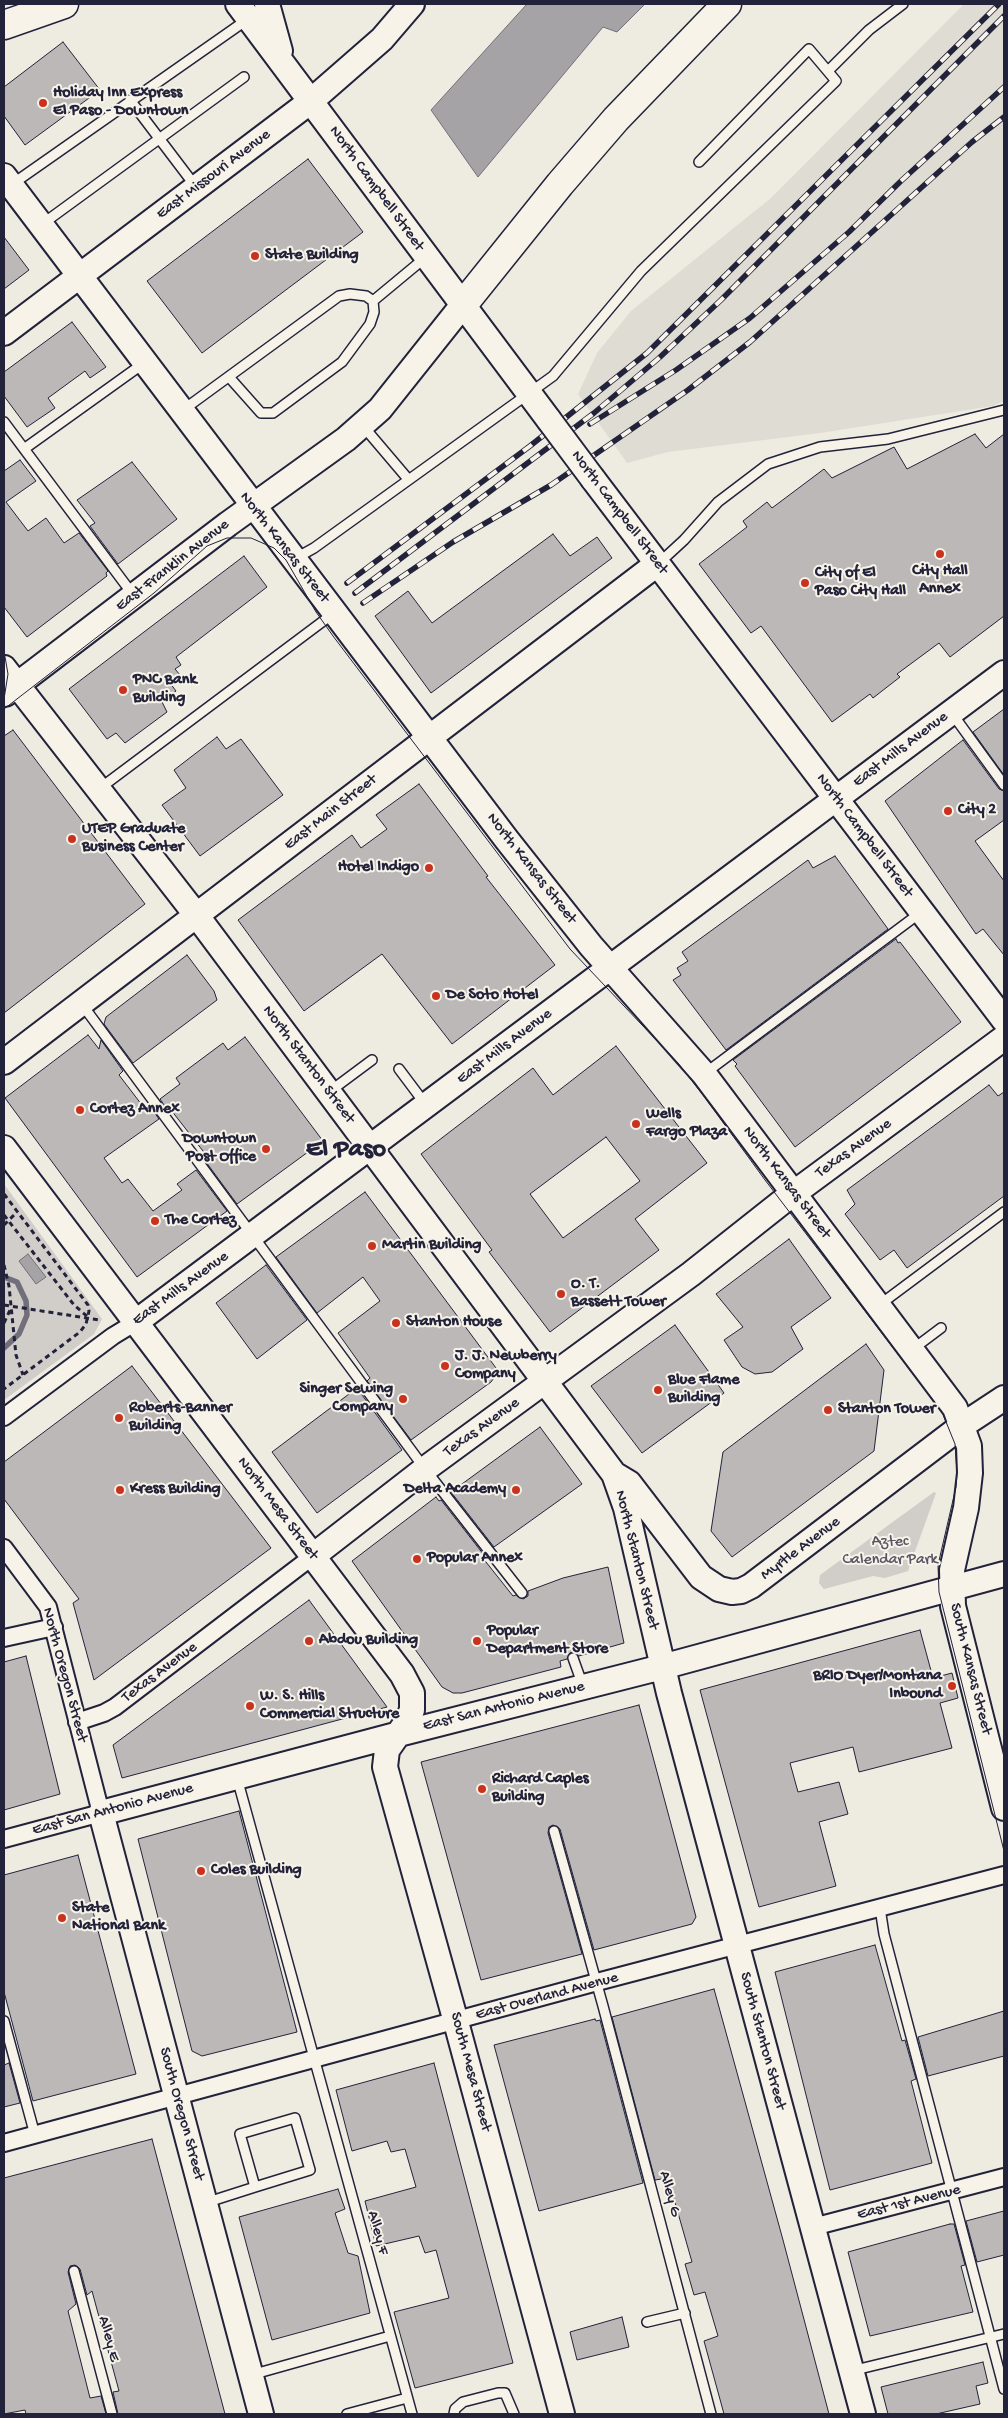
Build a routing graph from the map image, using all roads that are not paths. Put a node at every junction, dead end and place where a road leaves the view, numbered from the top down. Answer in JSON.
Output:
{"nodes":[{"id":1,"x":64,"y":4,"type":"edge"},
{"id":2,"x":412,"y":4,"type":"edge"},
{"id":3,"x":727,"y":4,"type":"edge"},
{"id":4,"x":903,"y":4,"type":"edge"},
{"id":5,"x":255,"y":8,"type":"edge"},
{"id":6,"x":4,"y":26,"type":"edge"},
{"id":7,"x":828,"y":71,"type":"junction"},
{"id":8,"x":244,"y":77,"type":"dead end"},
{"id":9,"x":130,"y":100,"type":"junction"},
{"id":10,"x":311,"y":102,"type":"junction"},
{"id":11,"x":158,"y":139,"type":"junction"},
{"id":12,"x":698,"y":162,"type":"dead end"},
{"id":13,"x":7,"y":180,"type":"edge"},
{"id":14,"x":197,"y":188,"type":"junction"},
{"id":15,"x":40,"y":225,"type":"junction"},
{"id":16,"x":426,"y":257,"type":"junction"},
{"id":17,"x":79,"y":277,"type":"junction"},
{"id":18,"x":374,"y":300,"type":"junction"},
{"id":19,"x":462,"y":306,"type":"junction"},
{"id":20,"x":4,"y":333,"type":"edge"},
{"id":21,"x":144,"y":363,"type":"junction"},
{"id":22,"x":229,"y":377,"type":"junction"},
{"id":23,"x":528,"y":394,"type":"junction"},
{"id":24,"x":1004,"y":410,"type":"edge"},
{"id":25,"x":181,"y":412,"type":"junction"},
{"id":26,"x":4,"y":422,"type":"edge"},
{"id":27,"x":362,"y":425,"type":"junction"},
{"id":28,"x":24,"y":449,"type":"junction"},
{"id":29,"x":408,"y":479,"type":"junction"},
{"id":30,"x":252,"y":506,"type":"junction"},
{"id":31,"x":294,"y":560,"type":"junction"},
{"id":32,"x":658,"y":564,"type":"junction"},
{"id":33,"x":134,"y":596,"type":"junction"},
{"id":34,"x":334,"y":612,"type":"junction"},
{"id":35,"x":1004,"y":673,"type":"edge"},
{"id":36,"x":8,"y":683,"type":"edge"},
{"id":37,"x":951,"y":712,"type":"junction"},
{"id":38,"x":430,"y":737,"type":"junction"},
{"id":39,"x":1004,"y":785,"type":"edge"},
{"id":40,"x":99,"y":789,"type":"junction"},
{"id":41,"x":835,"y":798,"type":"junction"},
{"id":42,"x":922,"y":912,"type":"junction"},
{"id":43,"x":197,"y":916,"type":"junction"},
{"id":44,"x":611,"y":968,"type":"junction"},
{"id":45,"x":81,"y":1003,"type":"junction"},
{"id":46,"x":1004,"y":1020,"type":"edge"},
{"id":47,"x":1004,"y":1038,"type":"edge"},
{"id":48,"x":372,"y":1060,"type":"dead end"},
{"id":49,"x":4,"y":1062,"type":"edge"},
{"id":50,"x":399,"y":1069,"type":"dead end"},
{"id":51,"x":704,"y":1074,"type":"junction"},
{"id":52,"x":329,"y":1092,"type":"junction"},
{"id":53,"x":426,"y":1105,"type":"junction"},
{"id":54,"x":370,"y":1147,"type":"junction"},
{"id":55,"x":4,"y":1148,"type":"edge"},
{"id":56,"x":794,"y":1193,"type":"junction"},
{"id":57,"x":1004,"y":1212,"type":"edge"},
{"id":58,"x":253,"y":1236,"type":"junction"},
{"id":59,"x":878,"y":1306,"type":"junction"},
{"id":60,"x":136,"y":1322,"type":"junction"},
{"id":61,"x":941,"y":1328,"type":"dead end"},
{"id":62,"x":912,"y":1350,"type":"junction"},
{"id":63,"x":546,"y":1381,"type":"junction"},
{"id":64,"x":1004,"y":1398,"type":"edge"},
{"id":65,"x":4,"y":1417,"type":"edge"},
{"id":66,"x":962,"y":1425,"type":"junction"},
{"id":67,"x":425,"y":1469,"type":"junction"},
{"id":68,"x":614,"y":1474,"type":"junction"},
{"id":69,"x":4,"y":1548,"type":"edge"},
{"id":70,"x":313,"y":1556,"type":"junction"},
{"id":71,"x":1004,"y":1574,"type":"edge"},
{"id":72,"x":951,"y":1588,"type":"junction"},
{"id":73,"x":522,"y":1593,"type":"dead end"},
{"id":74,"x":54,"y":1626,"type":"junction"},
{"id":75,"x":4,"y":1638,"type":"edge"},
{"id":76,"x":573,"y":1658,"type":"dead end"},
{"id":77,"x":662,"y":1667,"type":"junction"},
{"id":78,"x":583,"y":1687,"type":"junction"},
{"id":79,"x":77,"y":1722,"type":"junction"},
{"id":80,"x":399,"y":1734,"type":"junction"},
{"id":81,"x":237,"y":1777,"type":"junction"},
{"id":82,"x":1004,"y":1808,"type":"edge"},
{"id":83,"x":101,"y":1813,"type":"junction"},
{"id":84,"x":554,"y":1831,"type":"dead end"},
{"id":85,"x":4,"y":1839,"type":"edge"},
{"id":86,"x":1004,"y":1875,"type":"edge"},
{"id":87,"x":880,"y":1908,"type":"junction"},
{"id":88,"x":736,"y":1946,"type":"junction"},
{"id":89,"x":597,"y":1982,"type":"junction"},
{"id":90,"x":4,"y":2021,"type":"edge"},
{"id":91,"x":456,"y":2022,"type":"junction"},
{"id":92,"x":314,"y":2060,"type":"junction"},
{"id":93,"x":176,"y":2096,"type":"junction"},
{"id":94,"x":35,"y":2135,"type":"junction"},
{"id":95,"x":4,"y":2143,"type":"edge"},
{"id":96,"x":1004,"y":2178,"type":"edge"},
{"id":97,"x":255,"y":2188,"type":"junction"},
{"id":98,"x":951,"y":2192,"type":"junction"},
{"id":99,"x":205,"y":2203,"type":"junction"},
{"id":100,"x":813,"y":2227,"type":"junction"},
{"id":101,"x":74,"y":2271,"type":"dead end"},
{"id":102,"x":685,"y":2313,"type":"junction"},
{"id":103,"x":647,"y":2322,"type":"dead end"},
{"id":104,"x":1004,"y":2334,"type":"edge"},
{"id":105,"x":390,"y":2336,"type":"junction"},
{"id":106,"x":991,"y":2338,"type":"junction"},
{"id":107,"x":851,"y":2371,"type":"junction"},
{"id":108,"x":251,"y":2375,"type":"junction"},
{"id":109,"x":1004,"y":2389,"type":"edge"},
{"id":110,"x":407,"y":2398,"type":"junction"},
{"id":111,"x":112,"y":2414,"type":"edge"},
{"id":112,"x":261,"y":2414,"type":"edge"},
{"id":113,"x":347,"y":2414,"type":"edge"},
{"id":114,"x":412,"y":2414,"type":"edge"},
{"id":115,"x":454,"y":2414,"type":"edge"},
{"id":116,"x":514,"y":2414,"type":"edge"},
{"id":117,"x":562,"y":2414,"type":"edge"},
{"id":118,"x":711,"y":2414,"type":"edge"},
{"id":119,"x":863,"y":2414,"type":"edge"}],
"edges":[{"from":1,"to":6,"type":"highway"},
{"from":2,"to":10,"type":"street","name":"East Missouri Avenue"},
{"from":3,"to":19,"type":"highway"},
{"from":4,"to":7,"type":"lane"},
{"from":5,"to":9,"type":"lane"},
{"from":5,"to":10,"type":"street","name":"North Campbell Street"},
{"from":7,"to":12,"type":"lane"},
{"from":7,"to":23,"type":"lane"},
{"from":8,"to":11,"type":"lane"},
{"from":9,"to":11,"type":"lane"},
{"from":9,"to":13,"type":"lane"},
{"from":10,"to":14,"type":"street","name":"East Missouri Avenue"},
{"from":10,"to":16,"type":"street","name":"North Campbell Street"},
{"from":11,"to":14,"type":"lane"},
{"from":11,"to":15,"type":"lane"},
{"from":13,"to":15,"type":"street","name":"North Kansas Street"},
{"from":14,"to":17,"type":"street","name":"East Missouri Avenue"},
{"from":15,"to":17,"type":"street","name":"North Kansas Street"},
{"from":16,"to":18,"type":"lane"},
{"from":16,"to":19,"type":"street","name":"North Campbell Street"},
{"from":17,"to":20,"type":"street","name":"East Missouri Avenue"},
{"from":17,"to":21,"type":"street","name":"North Kansas Street"},
{"from":18,"to":22,"type":"lane"},
{"from":18,"to":22,"type":"lane"},
{"from":19,"to":23,"type":"street","name":"North Campbell Street"},
{"from":19,"to":27,"type":"street","name":"East Franklin Avenue"},
{"from":21,"to":25,"type":"street","name":"North Kansas Street"},
{"from":21,"to":28,"type":"lane"},
{"from":22,"to":25,"type":"lane"},
{"from":23,"to":29,"type":"lane"},
{"from":23,"to":32,"type":"street","name":"North Campbell Street","bridge":true},
{"from":24,"to":32,"type":"lane"},
{"from":25,"to":30,"type":"street","name":"North Kansas Street"},
{"from":26,"to":28,"type":"lane"},
{"from":27,"to":29,"type":"lane"},
{"from":27,"to":30,"type":"street","name":"East Franklin Avenue"},
{"from":28,"to":33,"type":"lane"},
{"from":29,"to":31,"type":"lane"},
{"from":30,"to":31,"type":"street","name":"North Kansas Street"},
{"from":30,"to":33,"type":"street","name":"East Franklin Avenue"},
{"from":31,"to":34,"type":"street","name":"North Kansas Street"},
{"from":32,"to":38,"type":"street","name":"East Main Street"},
{"from":32,"to":41,"type":"street","name":"North Campbell Street"},
{"from":33,"to":36,"type":"street","name":"East Franklin Avenue"},
{"from":34,"to":38,"type":"street","name":"North Kansas Street"},
{"from":34,"to":40,"type":"lane"},
{"from":35,"to":37,"type":"street","name":"East Mills Avenue"},
{"from":36,"to":40,"type":"street","name":"North Stanton Street"},
{"from":37,"to":39,"type":"lane"},
{"from":37,"to":41,"type":"street","name":"East Mills Avenue"},
{"from":38,"to":43,"type":"street","name":"East Main Street"},
{"from":38,"to":44,"type":"street","name":"North Kansas Street"},
{"from":40,"to":43,"type":"street","name":"North Stanton Street"},
{"from":41,"to":42,"type":"street","name":"North Campbell Street"},
{"from":41,"to":44,"type":"street","name":"East Mills Avenue"},
{"from":42,"to":46,"type":"street","name":"North Campbell Street"},
{"from":42,"to":51,"type":"lane"},
{"from":43,"to":45,"type":"street","name":"East Main Street"},
{"from":43,"to":52,"type":"street","name":"North Stanton Street"},
{"from":44,"to":51,"type":"street","name":"North Kansas Street"},
{"from":44,"to":53,"type":"street","name":"East Mills Avenue"},
{"from":45,"to":49,"type":"street","name":"East Main Street"},
{"from":45,"to":58,"type":"lane"},
{"from":47,"to":56,"type":"street","name":"Texas Avenue"},
{"from":48,"to":52,"type":"lane"},
{"from":50,"to":53,"type":"lane"},
{"from":51,"to":56,"type":"street","name":"North Kansas Street"},
{"from":52,"to":54,"type":"street","name":"North Stanton Street"},
{"from":53,"to":54,"type":"street","name":"East Mills Avenue"},
{"from":54,"to":58,"type":"street","name":"East Mills Avenue"},
{"from":54,"to":63,"type":"street","name":"North Stanton Street"},
{"from":55,"to":60,"type":"street","name":"North Mesa Street"},
{"from":56,"to":59,"type":"street","name":"North Kansas Street"},
{"from":56,"to":63,"type":"street","name":"Texas Avenue"},
{"from":57,"to":59,"type":"lane"},
{"from":58,"to":60,"type":"street","name":"East Mills Avenue"},
{"from":58,"to":67,"type":"lane"},
{"from":59,"to":62,"type":"street","name":"North Kansas Street"},
{"from":60,"to":65,"type":"street","name":"East Mills Avenue"},
{"from":60,"to":70,"type":"street","name":"North Mesa Street"},
{"from":61,"to":62,"type":"lane"},
{"from":62,"to":66,"type":"street","name":"North Kansas Street"},
{"from":63,"to":67,"type":"street","name":"Texas Avenue"},
{"from":63,"to":68,"type":"street","name":"North Stanton Street"},
{"from":64,"to":66,"type":"street","name":"Myrtle Avenue"},
{"from":66,"to":68,"type":"street","name":"Myrtle Avenue"},
{"from":66,"to":72,"type":"street","name":"North Kansas Street"},
{"from":67,"to":70,"type":"street","name":"Texas Avenue"},
{"from":67,"to":73,"type":"lane"},
{"from":68,"to":77,"type":"street","name":"North Stanton Street"},
{"from":69,"to":74,"type":"street","name":"North Oregon Street"},
{"from":70,"to":79,"type":"street","name":"Texas Avenue"},
{"from":70,"to":80,"type":"street","name":"North Mesa Street"},
{"from":71,"to":72,"type":"street","name":"East San Antonio Avenue"},
{"from":72,"to":77,"type":"street","name":"East San Antonio Avenue"},
{"from":72,"to":82,"type":"street","name":"South Kansas Street"},
{"from":74,"to":75,"type":"street"},
{"from":74,"to":79,"type":"street","name":"North Oregon Street"},
{"from":76,"to":78,"type":"lane"},
{"from":77,"to":78,"type":"street","name":"East San Antonio Avenue"},
{"from":77,"to":88,"type":"street","name":"South Stanton Street"},
{"from":78,"to":80,"type":"street","name":"East San Antonio Avenue"},
{"from":79,"to":83,"type":"street","name":"North Oregon Street"},
{"from":80,"to":81,"type":"street","name":"East San Antonio Avenue"},
{"from":80,"to":91,"type":"street","name":"South Mesa Street"},
{"from":81,"to":83,"type":"street","name":"East San Antonio Avenue"},
{"from":81,"to":92,"type":"lane","name":"Alley F"},
{"from":83,"to":85,"type":"street","name":"East San Antonio Avenue"},
{"from":83,"to":93,"type":"street","name":"South Oregon Street"},
{"from":84,"to":89,"type":"lane","name":"Alley G"},
{"from":86,"to":87,"type":"street","name":"East Overland Avenue"},
{"from":87,"to":88,"type":"street","name":"East Overland Avenue"},
{"from":87,"to":98,"type":"lane"},
{"from":88,"to":89,"type":"street","name":"East Overland Avenue"},
{"from":88,"to":100,"type":"street","name":"South Stanton Street"},
{"from":89,"to":91,"type":"street","name":"East Overland Avenue"},
{"from":89,"to":102,"type":"lane","name":"Alley G"},
{"from":90,"to":94,"type":"lane"},
{"from":91,"to":92,"type":"street","name":"East Overland Avenue"},
{"from":91,"to":117,"type":"street","name":"South Mesa Street"},
{"from":92,"to":93,"type":"street","name":"East Overland Avenue"},
{"from":92,"to":105,"type":"lane","name":"Alley F"},
{"from":93,"to":94,"type":"street","name":"East Overland Avenue"},
{"from":93,"to":99,"type":"street","name":"South Oregon Street"},
{"from":94,"to":95,"type":"street","name":"East Overland Avenue"},
{"from":96,"to":98,"type":"street","name":"East 1st Avenue"},
{"from":97,"to":97,"type":"lane"},
{"from":97,"to":99,"type":"lane"},
{"from":98,"to":100,"type":"street","name":"East 1st Avenue"},
{"from":98,"to":106,"type":"lane"},
{"from":99,"to":108,"type":"street","name":"South Oregon Street"},
{"from":100,"to":107,"type":"street","name":"South Stanton Street"},
{"from":101,"to":111,"type":"lane","name":"Alley E"},
{"from":102,"to":103,"type":"lane"},
{"from":102,"to":118,"type":"lane","name":"Alley G"},
{"from":104,"to":106,"type":"lane"},
{"from":105,"to":108,"type":"lane"},
{"from":105,"to":110,"type":"lane","name":"Alley F"},
{"from":106,"to":107,"type":"lane"},
{"from":106,"to":109,"type":"lane"},
{"from":107,"to":119,"type":"street","name":"South Stanton Street"},
{"from":108,"to":112,"type":"street","name":"South Oregon Street"},
{"from":110,"to":113,"type":"lane"},
{"from":110,"to":114,"type":"lane","name":"Alley F"},
{"from":115,"to":116,"type":"lane"}]}
